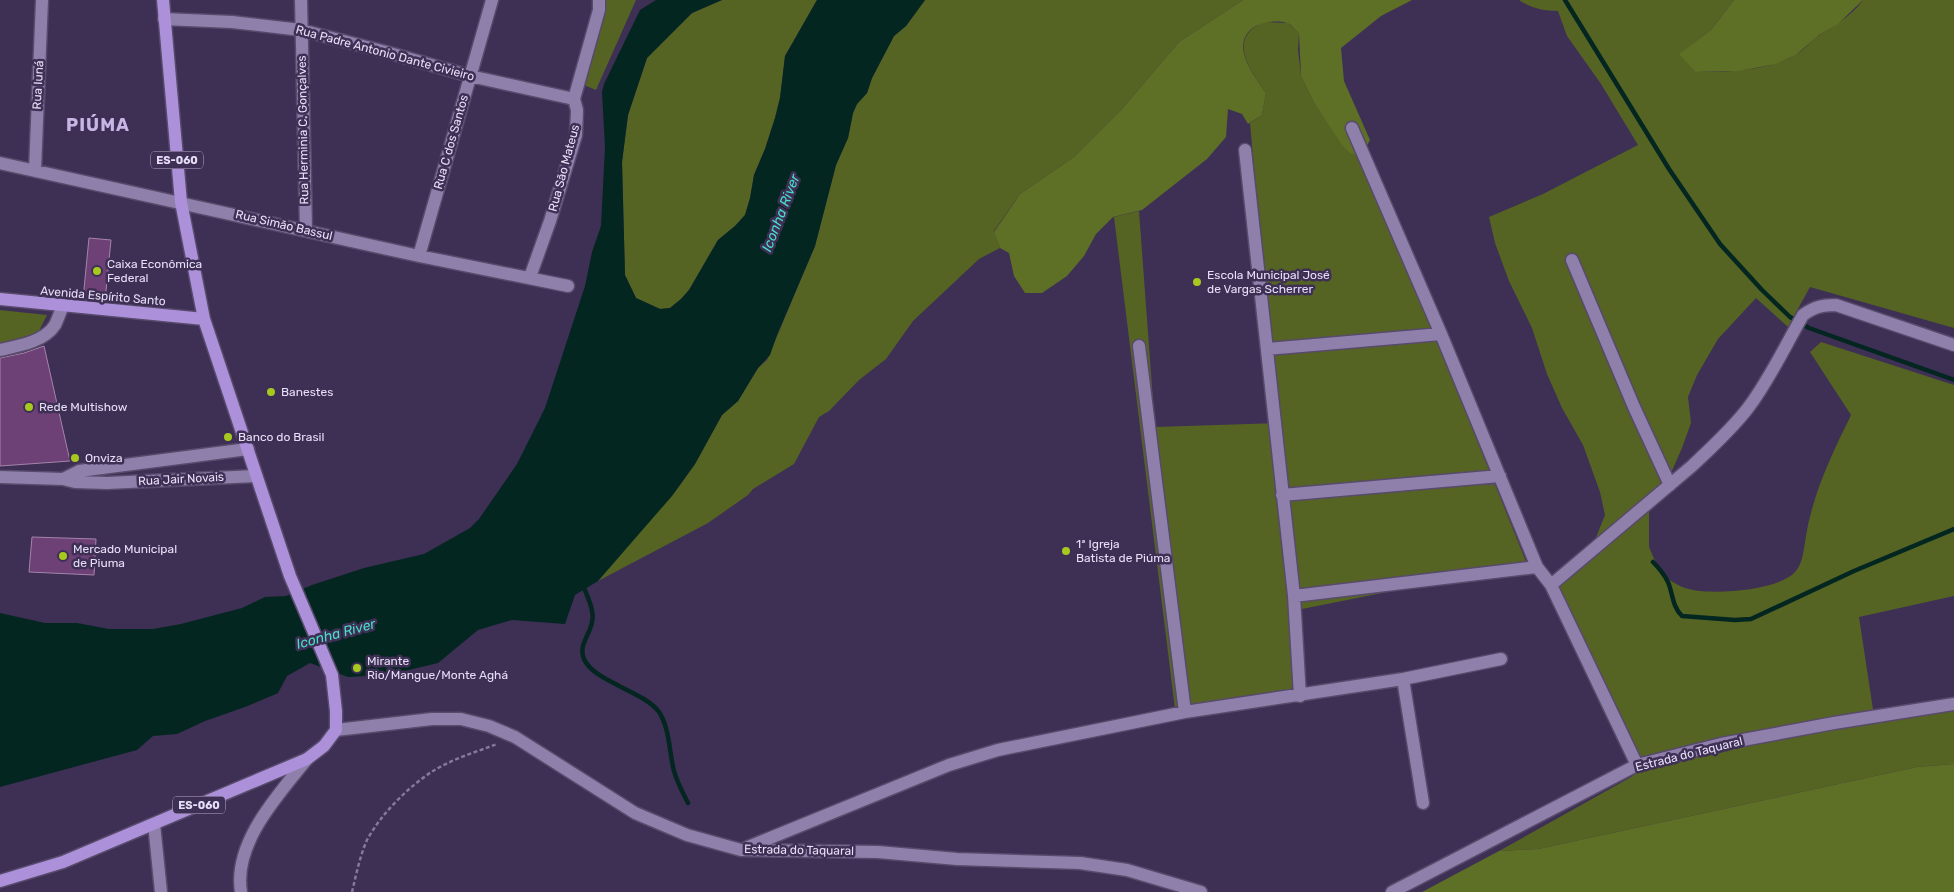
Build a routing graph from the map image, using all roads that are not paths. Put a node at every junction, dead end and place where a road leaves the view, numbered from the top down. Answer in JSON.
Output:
{"nodes":[{"id":1,"x":42,"y":0,"type":"edge"},
{"id":2,"x":163,"y":0,"type":"edge"},
{"id":3,"x":302,"y":0,"type":"edge"},
{"id":4,"x":492,"y":0,"type":"edge"},
{"id":5,"x":599,"y":0,"type":"edge"},
{"id":6,"x":164,"y":19,"type":"junction"},
{"id":7,"x":301,"y":30,"type":"junction"},
{"id":8,"x":470,"y":76,"type":"junction"},
{"id":9,"x":574,"y":99,"type":"junction"},
{"id":10,"x":1352,"y":128,"type":"dead end"},
{"id":11,"x":1244,"y":150,"type":"dead end"},
{"id":12,"x":0,"y":163,"type":"edge"},
{"id":13,"x":35,"y":170,"type":"junction"},
{"id":14,"x":181,"y":202,"type":"junction"},
{"id":15,"x":306,"y":229,"type":"junction"},
{"id":16,"x":419,"y":256,"type":"junction"},
{"id":17,"x":1572,"y":260,"type":"dead end"},
{"id":18,"x":530,"y":277,"type":"junction"},
{"id":19,"x":568,"y":286,"type":"dead end"},
{"id":20,"x":0,"y":299,"type":"edge"},
{"id":21,"x":63,"y":306,"type":"junction"},
{"id":22,"x":204,"y":319,"type":"junction"},
{"id":23,"x":1442,"y":334,"type":"junction"},
{"id":24,"x":1954,"y":345,"type":"edge"},
{"id":25,"x":1140,"y":346,"type":"dead end"},
{"id":26,"x":1267,"y":349,"type":"junction"},
{"id":27,"x":0,"y":350,"type":"edge"},
{"id":28,"x":248,"y":449,"type":"junction"},
{"id":29,"x":106,"y":468,"type":"junction"},
{"id":30,"x":256,"y":476,"type":"junction"},
{"id":31,"x":1500,"y":476,"type":"junction"},
{"id":32,"x":0,"y":477,"type":"edge"},
{"id":33,"x":63,"y":479,"type":"junction"},
{"id":34,"x":107,"y":483,"type":"junction"},
{"id":35,"x":1670,"y":485,"type":"junction"},
{"id":36,"x":1282,"y":495,"type":"junction"},
{"id":37,"x":1537,"y":567,"type":"junction"},
{"id":38,"x":1551,"y":585,"type":"junction"},
{"id":39,"x":1294,"y":596,"type":"junction"},
{"id":40,"x":1501,"y":659,"type":"dead end"},
{"id":41,"x":1403,"y":680,"type":"junction"},
{"id":42,"x":1300,"y":696,"type":"junction"},
{"id":43,"x":1954,"y":704,"type":"edge"},
{"id":44,"x":1185,"y":712,"type":"junction"},
{"id":45,"x":336,"y":730,"type":"junction"},
{"id":46,"x":307,"y":759,"type":"junction"},
{"id":47,"x":1637,"y":765,"type":"junction"},
{"id":48,"x":1423,"y":803,"type":"dead end"},
{"id":49,"x":154,"y":824,"type":"junction"},
{"id":50,"x":741,"y":850,"type":"junction"},
{"id":51,"x":0,"y":881,"type":"edge"},
{"id":52,"x":160,"y":892,"type":"edge"},
{"id":53,"x":241,"y":892,"type":"edge"},
{"id":54,"x":1201,"y":892,"type":"edge"},
{"id":55,"x":1392,"y":892,"type":"edge"}],
"edges":[{"from":1,"to":13,"type":"street","name":"Rua Iuná"},
{"from":2,"to":6,"type":"main road","number":"ES-060"},
{"from":3,"to":7,"type":"street","name":"Rua Herminia C. Gonçalves"},
{"from":4,"to":8,"type":"street","name":"Rua C dos Santos"},
{"from":5,"to":9,"type":"street","name":"Rua São Mateus"},
{"from":6,"to":7,"type":"street","name":"Rua Padre Antonio Dante Civieiro"},
{"from":6,"to":14,"type":"main road","number":"ES-060"},
{"from":7,"to":8,"type":"street","name":"Rua Padre Antonio Dante Civieiro"},
{"from":7,"to":15,"type":"street","name":"Rua Herminia C. Gonçalves"},
{"from":8,"to":9,"type":"street","name":"Rua Padre Antonio Dante Civieiro"},
{"from":8,"to":16,"type":"street","name":"Rua C dos Santos"},
{"from":9,"to":18,"type":"street","name":"Rua São Mateus"},
{"from":10,"to":23,"type":"street"},
{"from":11,"to":26,"type":"street"},
{"from":12,"to":13,"type":"street","name":"Rua Simão Bassul"},
{"from":13,"to":14,"type":"street","name":"Rua Simão Bassul"},
{"from":14,"to":15,"type":"street","name":"Rua Simão Bassul"},
{"from":14,"to":22,"type":"main road","number":"ES-060"},
{"from":15,"to":16,"type":"street","name":"Rua Simão Bassul"},
{"from":16,"to":18,"type":"street","name":"Rua Simão Bassul"},
{"from":17,"to":35,"type":"street"},
{"from":18,"to":19,"type":"street","name":"Rua Simão Bassul"},
{"from":20,"to":21,"type":"main road","name":"Avenida Espírito Santo"},
{"from":21,"to":22,"type":"main road","name":"Avenida Espírito Santo"},
{"from":21,"to":27,"type":"street"},
{"from":22,"to":28,"type":"main road","number":"ES-060"},
{"from":23,"to":26,"type":"street"},
{"from":23,"to":31,"type":"street"},
{"from":24,"to":35,"type":"street"},
{"from":25,"to":44,"type":"street"},
{"from":26,"to":36,"type":"street"},
{"from":28,"to":29,"type":"street","name":"Rua Jair Novais"},
{"from":28,"to":30,"type":"main road","number":"ES-060"},
{"from":29,"to":33,"type":"street","name":"Rua Jair Novais"},
{"from":29,"to":34,"type":"street"},
{"from":30,"to":34,"type":"street","name":"Rua Jair Novais"},
{"from":30,"to":45,"type":"main road","number":"ES-060"},
{"from":31,"to":36,"type":"street"},
{"from":31,"to":37,"type":"street"},
{"from":32,"to":33,"type":"street","name":"Rua Jair Novais"},
{"from":33,"to":34,"type":"street","name":"Rua Jair Novais"},
{"from":35,"to":38,"type":"street"},
{"from":36,"to":39,"type":"street"},
{"from":37,"to":38,"type":"street"},
{"from":37,"to":39,"type":"street"},
{"from":38,"to":47,"type":"street"},
{"from":39,"to":42,"type":"street"},
{"from":40,"to":41,"type":"street"},
{"from":41,"to":42,"type":"street"},
{"from":41,"to":48,"type":"street"},
{"from":42,"to":44,"type":"street"},
{"from":43,"to":47,"type":"street","name":"Estrada do Taquaral"},
{"from":44,"to":50,"type":"street"},
{"from":45,"to":46,"type":"main road","number":"ES-060"},
{"from":45,"to":50,"type":"street","name":"Estrada do Taquaral"},
{"from":46,"to":49,"type":"main road","number":"ES-060"},
{"from":46,"to":53,"type":"street"},
{"from":47,"to":55,"type":"street","name":"Estrada do Taquaral"},
{"from":49,"to":51,"type":"main road","number":"ES-060"},
{"from":49,"to":52,"type":"street"},
{"from":50,"to":54,"type":"street","name":"Estrada do Taquaral"}]}
